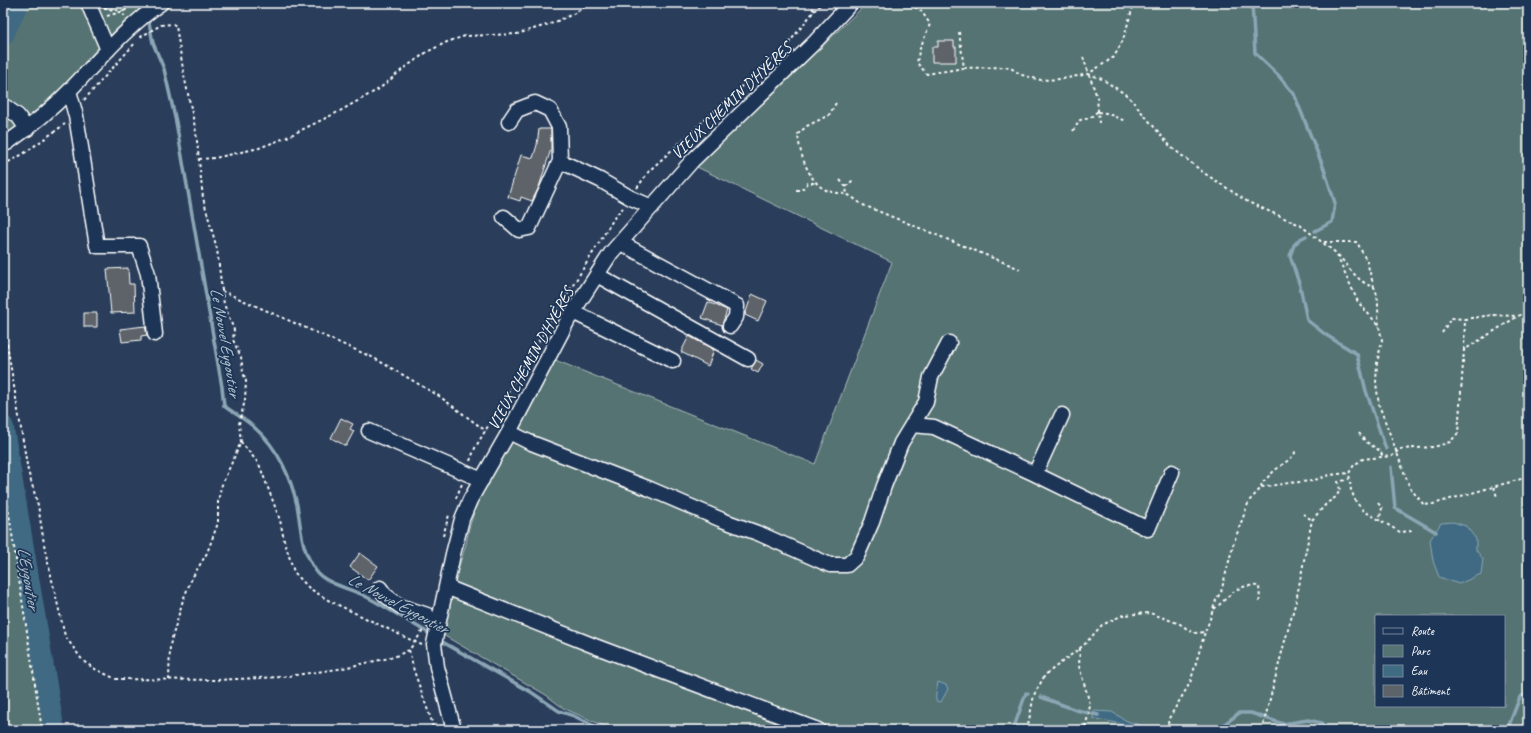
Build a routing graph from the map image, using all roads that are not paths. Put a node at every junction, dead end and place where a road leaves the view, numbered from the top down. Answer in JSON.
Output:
{"nodes":[{"id":1,"x":851,"y":3,"type":"edge"},
{"id":2,"x":95,"y":5,"type":"edge"},
{"id":3,"x":157,"y":6,"type":"edge"},
{"id":4,"x":108,"y":50,"type":"junction"},
{"id":5,"x":69,"y":91,"type":"junction"},
{"id":6,"x":3,"y":105,"type":"edge"},
{"id":7,"x":509,"y":122,"type":"dead end"},
{"id":8,"x":27,"y":129,"type":"junction"},
{"id":9,"x":3,"y":144,"type":"edge"},
{"id":10,"x":560,"y":161,"type":"junction"},
{"id":11,"x":652,"y":207,"type":"junction"},
{"id":12,"x":504,"y":217,"type":"dead end"},
{"id":13,"x":621,"y":243,"type":"junction"},
{"id":14,"x":597,"y":276,"type":"junction"},
{"id":15,"x":573,"y":312,"type":"junction"},
{"id":16,"x":730,"y":326,"type":"dead end"},
{"id":17,"x":155,"y":334,"type":"dead end"},
{"id":18,"x":949,"y":343,"type":"dead end"},
{"id":19,"x":748,"y":359,"type":"dead end"},
{"id":20,"x":673,"y":361,"type":"dead end"},
{"id":21,"x":1062,"y":415,"type":"dead end"},
{"id":22,"x":913,"y":426,"type":"junction"},
{"id":23,"x":369,"y":431,"type":"dead end"},
{"id":24,"x":509,"y":432,"type":"junction"},
{"id":25,"x":1172,"y":472,"type":"dead end"},
{"id":26,"x":1035,"y":474,"type":"junction"},
{"id":27,"x":482,"y":480,"type":"junction"},
{"id":28,"x":446,"y":587,"type":"junction"},
{"id":29,"x":380,"y":588,"type":"dead end"},
{"id":30,"x":438,"y":628,"type":"junction"},
{"id":31,"x":454,"y":730,"type":"edge"},
{"id":32,"x":818,"y":730,"type":"edge"}],
"edges":[{"from":1,"to":11,"type":"street","name":"VIEUX CHEMIN D'HYÈRES"},
{"from":2,"to":4,"type":"street"},
{"from":3,"to":4,"type":"street"},
{"from":4,"to":5,"type":"street"},
{"from":5,"to":8,"type":"street"},
{"from":5,"to":17,"type":"street"},
{"from":6,"to":8,"type":"street"},
{"from":7,"to":10,"type":"street"},
{"from":8,"to":9,"type":"street"},
{"from":10,"to":11,"type":"street"},
{"from":10,"to":12,"type":"street"},
{"from":11,"to":13,"type":"street","name":"VIEUX CHEMIN D'HYÈRES"},
{"from":13,"to":14,"type":"street","name":"VIEUX CHEMIN D'HYÈRES"},
{"from":13,"to":16,"type":"street"},
{"from":14,"to":15,"type":"street","name":"VIEUX CHEMIN D'HYÈRES"},
{"from":14,"to":19,"type":"street"},
{"from":15,"to":20,"type":"street"},
{"from":15,"to":24,"type":"street","name":"VIEUX CHEMIN D'HYÈRES"},
{"from":18,"to":22,"type":"street"},
{"from":21,"to":26,"type":"street"},
{"from":22,"to":24,"type":"street"},
{"from":22,"to":26,"type":"street"},
{"from":23,"to":27,"type":"street"},
{"from":24,"to":27,"type":"street","name":"VIEUX CHEMIN D'HYÈRES"},
{"from":25,"to":26,"type":"street"},
{"from":27,"to":28,"type":"street","name":"VIEUX CHEMIN D'HYÈRES"},
{"from":28,"to":30,"type":"street","name":"VIEUX CHEMIN D'HYÈRES"},
{"from":28,"to":32,"type":"street"},
{"from":29,"to":30,"type":"street"},
{"from":30,"to":31,"type":"street","name":"VIEUX CHEMIN D'HYÈRES"}]}
